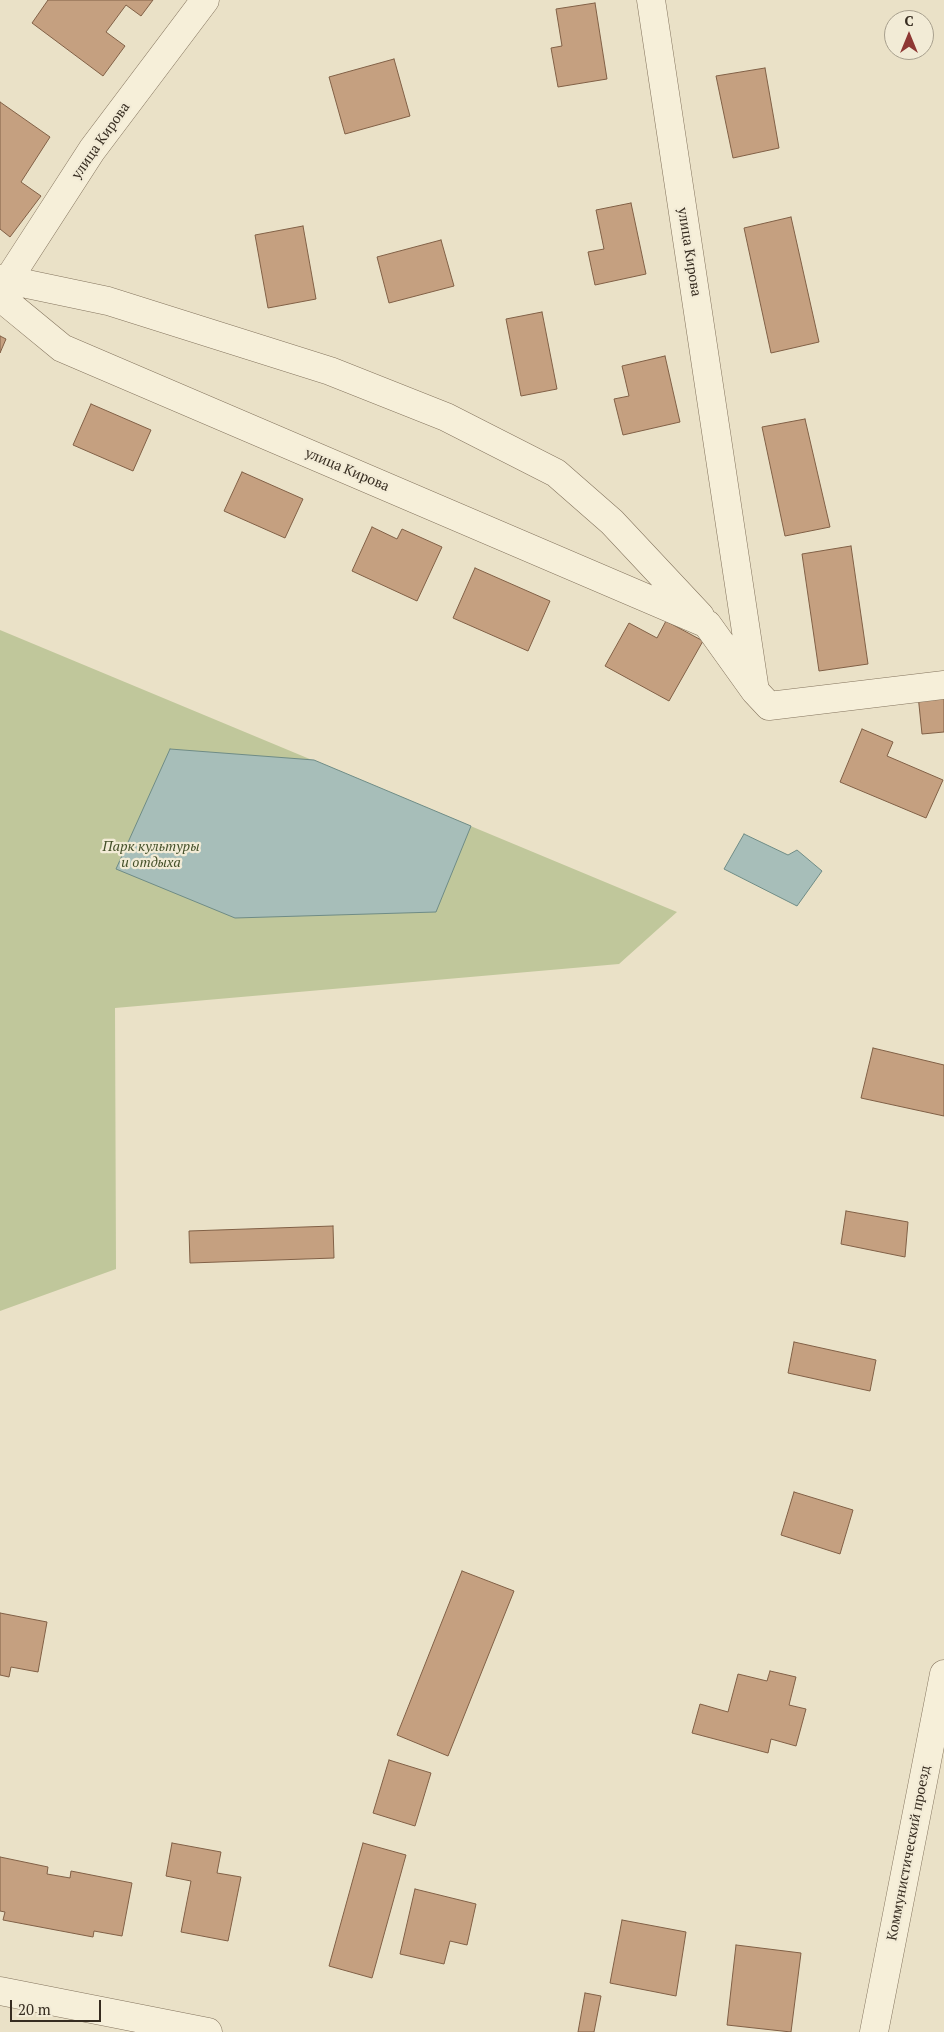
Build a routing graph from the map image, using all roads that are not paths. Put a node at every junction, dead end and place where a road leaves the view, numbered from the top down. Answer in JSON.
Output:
{"nodes":[{"id":1,"x":205,"y":0,"type":"edge"},
{"id":2,"x":651,"y":0,"type":"edge"},
{"id":3,"x":3,"y":285,"type":"edge"},
{"id":4,"x":707,"y":624,"type":"junction"},
{"id":5,"x":944,"y":685,"type":"edge"},
{"id":6,"x":754,"y":690,"type":"junction"},
{"id":7,"x":944,"y":1674,"type":"edge"},
{"id":8,"x":0,"y":1991,"type":"edge"},
{"id":9,"x":112,"y":2022,"type":"edge"},
{"id":10,"x":208,"y":2032,"type":"edge"},
{"id":11,"x":874,"y":2032,"type":"edge"}],
"edges":[{"from":1,"to":3,"type":"street","name":"улица Кирова"},
{"from":2,"to":6,"type":"street","name":"улица Кирова"},
{"from":3,"to":4,"type":"street","name":"улица Кирова"},
{"from":3,"to":4,"type":"street"},
{"from":4,"to":6,"type":"street"},
{"from":5,"to":6,"type":"street"},
{"from":7,"to":11,"type":"street","name":"Коммунистический проезд"},
{"from":8,"to":9,"type":"street"},
{"from":9,"to":10,"type":"street"}]}
